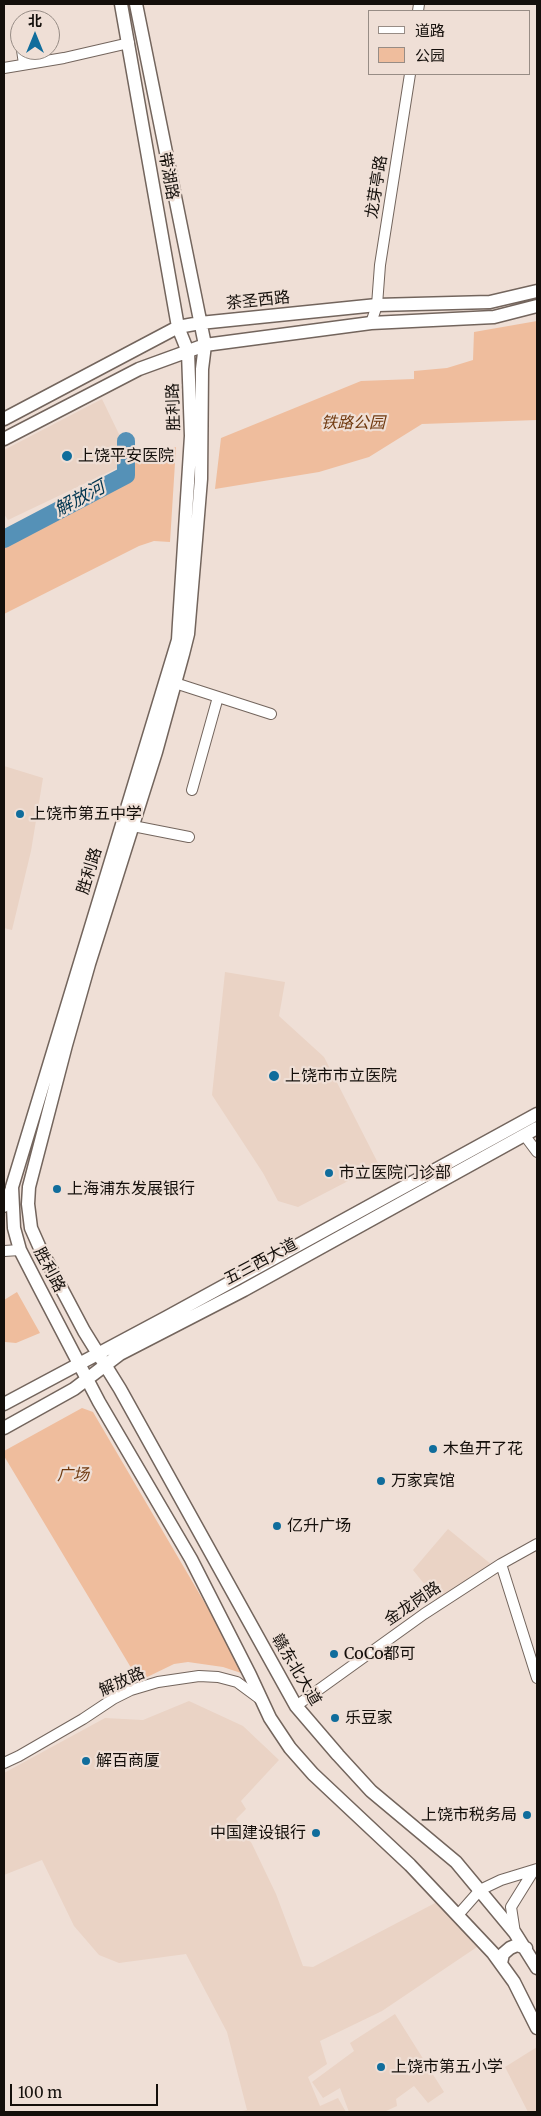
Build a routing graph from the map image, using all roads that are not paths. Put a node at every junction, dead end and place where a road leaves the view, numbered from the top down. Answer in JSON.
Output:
{"nodes":[{"id":1,"x":121,"y":4,"type":"edge"},
{"id":2,"x":136,"y":4,"type":"edge"},
{"id":3,"x":129,"y":43,"type":"junction"},
{"id":4,"x":23,"y":60,"type":"edge"},
{"id":5,"x":24,"y":64,"type":"junction"},
{"id":6,"x":4,"y":68,"type":"edge"},
{"id":7,"x":410,"y":75,"type":"edge"},
{"id":8,"x":537,"y":291,"type":"edge"},
{"id":9,"x":377,"y":305,"type":"junction"},
{"id":10,"x":537,"y":306,"type":"edge"},
{"id":11,"x":200,"y":323,"type":"junction"},
{"id":12,"x":371,"y":323,"type":"junction"},
{"id":13,"x":178,"y":327,"type":"junction"},
{"id":14,"x":205,"y":345,"type":"junction"},
{"id":15,"x":188,"y":352,"type":"junction"},
{"id":16,"x":4,"y":419,"type":"edge"},
{"id":17,"x":4,"y":439,"type":"edge"},
{"id":18,"x":175,"y":683,"type":"junction"},
{"id":19,"x":218,"y":697,"type":"junction"},
{"id":20,"x":271,"y":714,"type":"dead end"},
{"id":21,"x":192,"y":790,"type":"dead end"},
{"id":22,"x":133,"y":826,"type":"junction"},
{"id":23,"x":189,"y":837,"type":"dead end"},
{"id":24,"x":537,"y":1114,"type":"edge"},
{"id":25,"x":537,"y":1128,"type":"edge"},
{"id":26,"x":525,"y":1136,"type":"junction"},
{"id":27,"x":537,"y":1152,"type":"edge"},
{"id":28,"x":12,"y":1187,"type":"junction"},
{"id":29,"x":4,"y":1207,"type":"edge"},
{"id":30,"x":20,"y":1250,"type":"junction"},
{"id":31,"x":4,"y":1251,"type":"edge"},
{"id":32,"x":97,"y":1353,"type":"junction"},
{"id":33,"x":79,"y":1362,"type":"junction"},
{"id":34,"x":105,"y":1366,"type":"junction"},
{"id":35,"x":87,"y":1379,"type":"junction"},
{"id":36,"x":4,"y":1404,"type":"edge"},
{"id":37,"x":4,"y":1428,"type":"edge"},
{"id":38,"x":537,"y":1544,"type":"edge"},
{"id":39,"x":501,"y":1564,"type":"junction"},
{"id":40,"x":537,"y":1678,"type":"edge"},
{"id":41,"x":260,"y":1699,"type":"junction"},
{"id":42,"x":296,"y":1706,"type":"junction"},
{"id":43,"x":4,"y":1763,"type":"edge"},
{"id":44,"x":536,"y":1870,"type":"edge"},
{"id":45,"x":480,"y":1890,"type":"junction"},
{"id":46,"x":458,"y":1915,"type":"junction"},
{"id":47,"x":515,"y":1932,"type":"junction"},
{"id":48,"x":526,"y":1948,"type":"junction"},
{"id":49,"x":500,"y":1963,"type":"junction"},
{"id":50,"x":537,"y":1968,"type":"edge"},
{"id":51,"x":537,"y":2028,"type":"edge"}],
"edges":[{"from":1,"to":3,"type":"main road","name":"带湖路"},
{"from":2,"to":11,"type":"main road","name":"带湖路"},
{"from":3,"to":5,"type":"street"},
{"from":3,"to":13,"type":"main road","name":"带湖路"},
{"from":4,"to":5,"type":"street"},
{"from":5,"to":6,"type":"street"},
{"from":7,"to":9,"type":"street","name":"龙芽亭路"},
{"from":8,"to":9,"type":"main road","name":"茶圣西路"},
{"from":9,"to":11,"type":"main road","name":"茶圣西路"},
{"from":9,"to":12,"type":"street","name":"龙芽亭路"},
{"from":10,"to":12,"type":"main road"},
{"from":11,"to":13,"type":"main road","name":"茶圣西路"},
{"from":11,"to":14,"type":"main road","name":"带湖路"},
{"from":12,"to":14,"type":"main road"},
{"from":13,"to":15,"type":"main road","name":"带湖路"},
{"from":13,"to":16,"type":"main road","name":"茶圣西路"},
{"from":14,"to":15,"type":"main road"},
{"from":14,"to":18,"type":"main road","name":"胜利路"},
{"from":15,"to":17,"type":"main road"},
{"from":15,"to":28,"type":"main road","name":"胜利路"},
{"from":18,"to":19,"type":"street"},
{"from":18,"to":22,"type":"main road","name":"胜利路"},
{"from":19,"to":20,"type":"street"},
{"from":19,"to":21,"type":"street"},
{"from":22,"to":23,"type":"street"},
{"from":22,"to":32,"type":"main road","name":"胜利路"},
{"from":24,"to":32,"type":"main road","name":"五三西大道"},
{"from":25,"to":26,"type":"main road","name":"五三西大道"},
{"from":26,"to":27,"type":"street"},
{"from":26,"to":34,"type":"main road","name":"五三西大道"},
{"from":28,"to":29,"type":"street"},
{"from":28,"to":30,"type":"main road","name":"胜利路"},
{"from":30,"to":31,"type":"street"},
{"from":30,"to":33,"type":"main road","name":"胜利路"},
{"from":32,"to":33,"type":"main road","name":"五三西大道"},
{"from":32,"to":34,"type":"main road","name":"胜利路"},
{"from":33,"to":35,"type":"main road","name":"胜利路"},
{"from":33,"to":36,"type":"main road","name":"五三西大道"},
{"from":34,"to":35,"type":"main road","name":"五三西大道"},
{"from":34,"to":42,"type":"main road","name":"赣东北大道"},
{"from":35,"to":37,"type":"main road","name":"五三西大道"},
{"from":35,"to":41,"type":"main road","name":"胜利路"},
{"from":38,"to":39,"type":"street","name":"金龙岗路"},
{"from":39,"to":40,"type":"street"},
{"from":39,"to":42,"type":"street","name":"金龙岗路"},
{"from":41,"to":43,"type":"street","name":"解放路"},
{"from":41,"to":46,"type":"main road","name":"胜利路"},
{"from":42,"to":45,"type":"main road","name":"赣东北大道"},
{"from":44,"to":45,"type":"street"},
{"from":44,"to":47,"type":"street"},
{"from":45,"to":46,"type":"street"},
{"from":45,"to":47,"type":"main road","name":"赣东北大道"},
{"from":46,"to":49,"type":"main road","name":"胜利路"},
{"from":47,"to":48,"type":"main road","name":"赣东北大道"},
{"from":48,"to":49,"type":"main road"},
{"from":48,"to":50,"type":"main road","name":"赣东北大道"},
{"from":49,"to":51,"type":"main road","name":"胜利路"}]}
